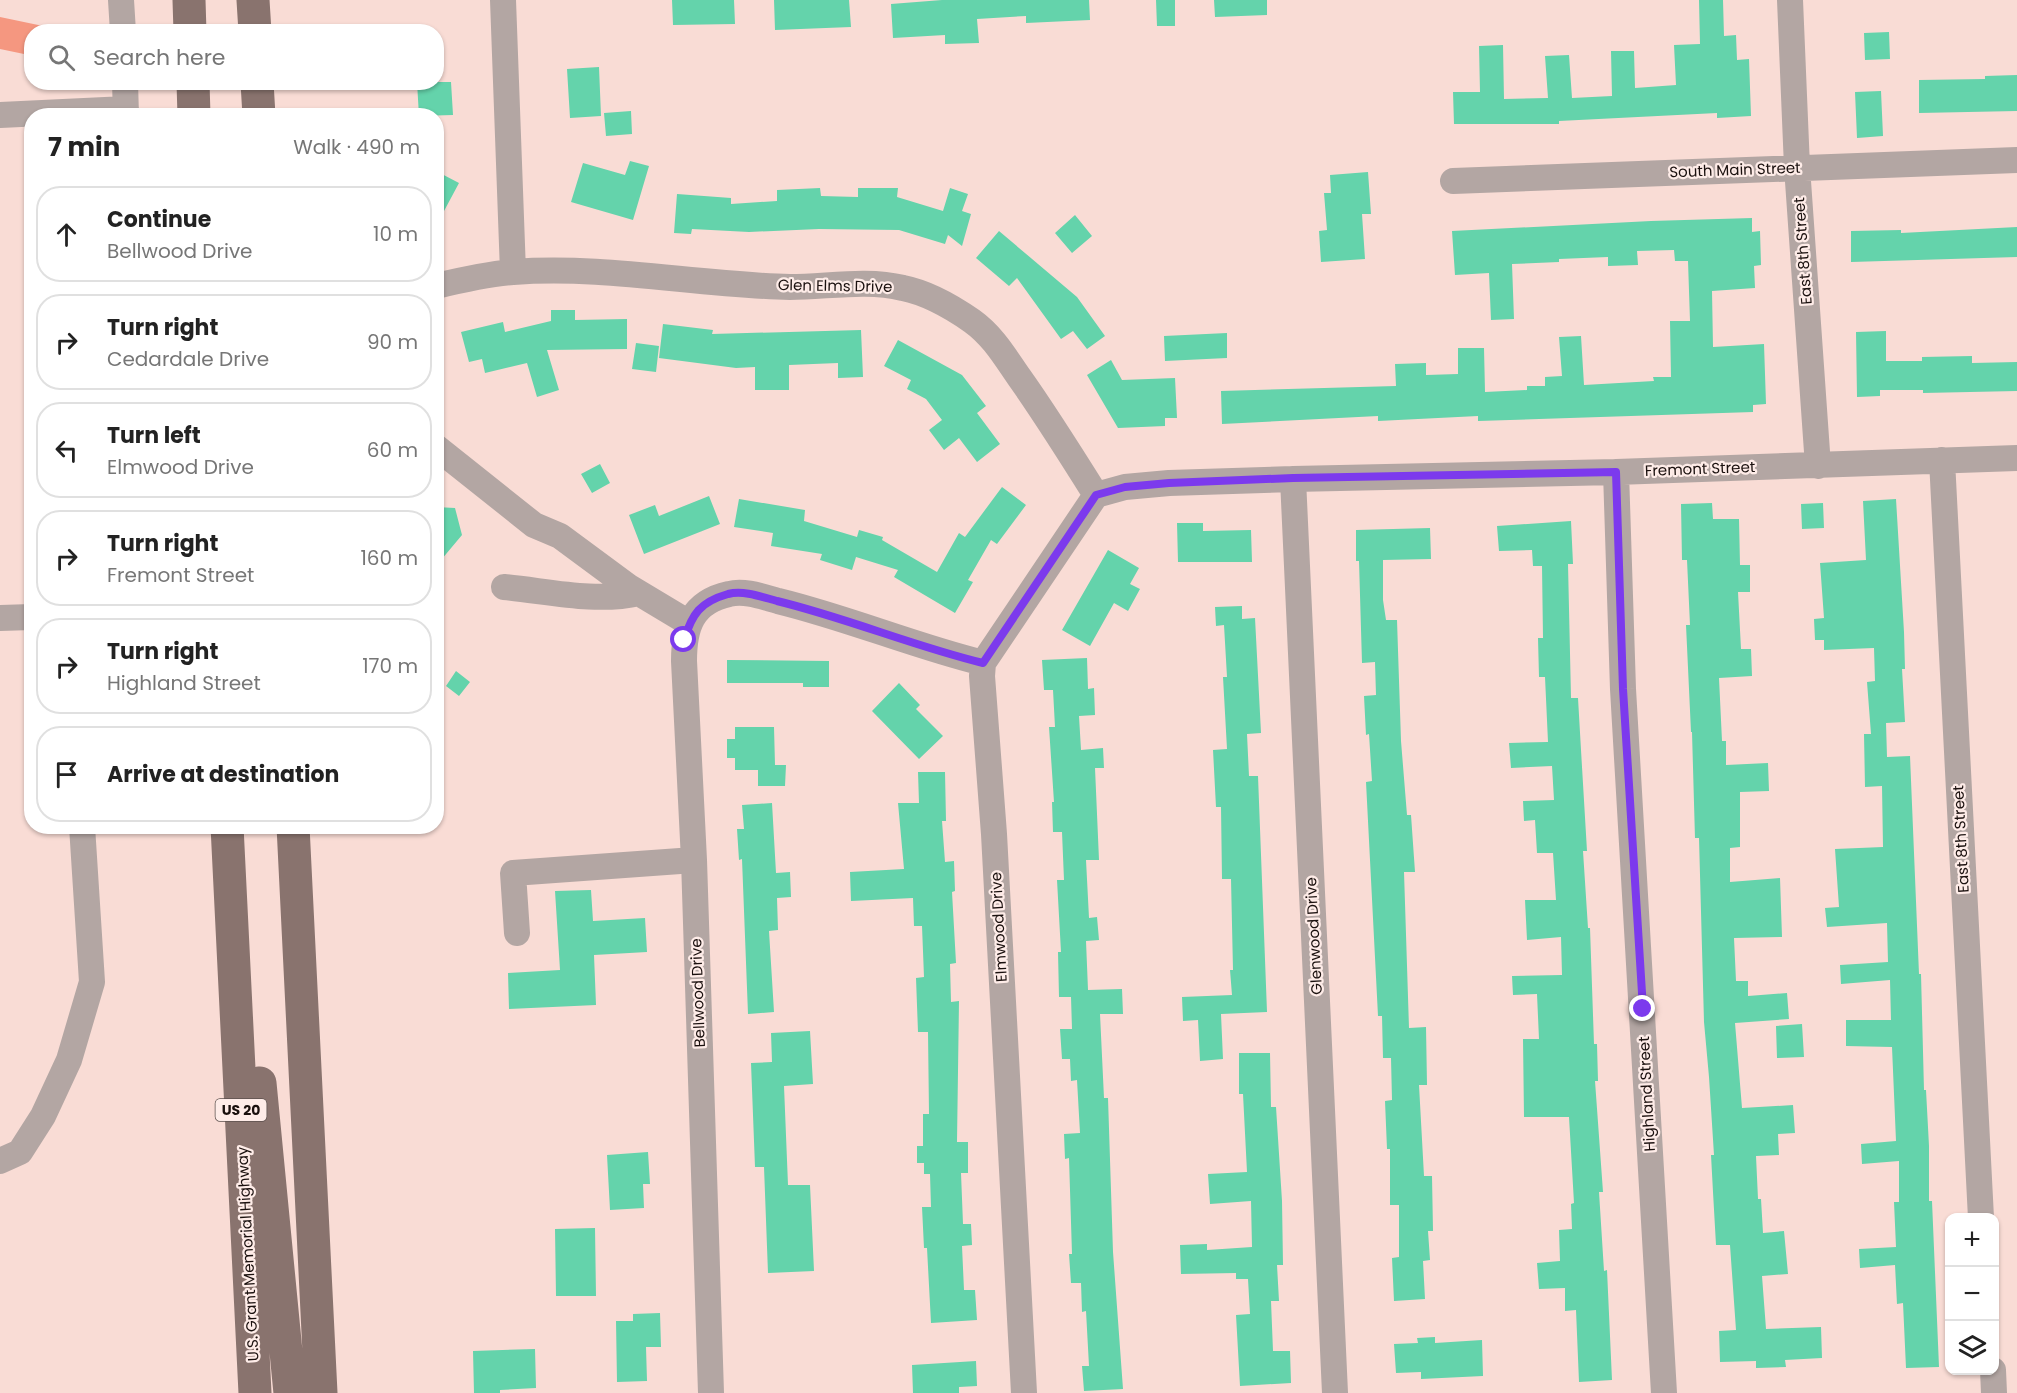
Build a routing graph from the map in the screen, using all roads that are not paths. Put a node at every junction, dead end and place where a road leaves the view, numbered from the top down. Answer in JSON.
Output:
{"nodes":[{"id":1,"x":121,"y":0,"type":"edge"},
{"id":2,"x":189,"y":0,"type":"edge"},
{"id":3,"x":253,"y":0,"type":"edge"},
{"id":4,"x":503,"y":0,"type":"edge"},
{"id":5,"x":1790,"y":0,"type":"edge"},
{"id":6,"x":122,"y":24,"type":"edge"},
{"id":7,"x":190,"y":24,"type":"edge"},
{"id":8,"x":254,"y":24,"type":"edge"},
{"id":9,"x":125,"y":90,"type":"edge"},
{"id":10,"x":193,"y":90,"type":"edge"},
{"id":11,"x":257,"y":90,"type":"edge"},
{"id":12,"x":126,"y":108,"type":"edge"},
{"id":13,"x":194,"y":108,"type":"edge"},
{"id":14,"x":259,"y":108,"type":"edge"},
{"id":15,"x":24,"y":114,"type":"edge"},
{"id":16,"x":0,"y":115,"type":"edge"},
{"id":17,"x":2017,"y":160,"type":"edge"},
{"id":18,"x":1797,"y":167,"type":"junction"},
{"id":19,"x":1453,"y":181,"type":"dead end"},
{"id":20,"x":513,"y":272,"type":"junction"},
{"id":21,"x":444,"y":284,"type":"edge"},
{"id":22,"x":444,"y":453,"type":"edge"},
{"id":23,"x":2017,"y":458,"type":"edge"},
{"id":24,"x":1942,"y":460,"type":"junction"},
{"id":25,"x":1818,"y":466,"type":"junction"},
{"id":26,"x":1616,"y":472,"type":"junction"},
{"id":27,"x":1293,"y":478,"type":"junction"},
{"id":28,"x":1096,"y":495,"type":"junction"},
{"id":29,"x":504,"y":587,"type":"dead end"},
{"id":30,"x":639,"y":593,"type":"junction"},
{"id":31,"x":24,"y":617,"type":"edge"},
{"id":32,"x":0,"y":618,"type":"edge"},
{"id":33,"x":689,"y":623,"type":"junction"},
{"id":34,"x":983,"y":663,"type":"junction"},
{"id":35,"x":83,"y":834,"type":"edge"},
{"id":36,"x":227,"y":834,"type":"edge"},
{"id":37,"x":293,"y":834,"type":"edge"},
{"id":38,"x":694,"y":860,"type":"junction"},
{"id":39,"x":517,"y":933,"type":"dead end"},
{"id":40,"x":0,"y":1161,"type":"edge"},
{"id":41,"x":1982,"y":1213,"type":"edge"},
{"id":42,"x":1993,"y":1375,"type":"edge"},
{"id":43,"x":255,"y":1393,"type":"edge"},
{"id":44,"x":290,"y":1393,"type":"edge"},
{"id":45,"x":321,"y":1393,"type":"edge"},
{"id":46,"x":711,"y":1393,"type":"edge"},
{"id":47,"x":1024,"y":1393,"type":"edge"},
{"id":48,"x":1335,"y":1393,"type":"edge"},
{"id":49,"x":1664,"y":1393,"type":"edge"},
{"id":50,"x":1994,"y":1393,"type":"edge"}],
"edges":[{"from":1,"to":6,"type":"street"},
{"from":2,"to":7,"type":"main road"},
{"from":3,"to":8,"type":"main road"},
{"from":4,"to":20,"type":"street"},
{"from":5,"to":18,"type":"street","name":"East 8th Street"},
{"from":9,"to":12,"type":"street"},
{"from":10,"to":13,"type":"main road"},
{"from":11,"to":14,"type":"main road"},
{"from":15,"to":16,"type":"street"},
{"from":17,"to":18,"type":"street","name":"South Main Street"},
{"from":18,"to":19,"type":"street","name":"South Main Street"},
{"from":18,"to":25,"type":"street","name":"East 8th Street"},
{"from":20,"to":21,"type":"street","name":"Glen Elms Drive"},
{"from":20,"to":28,"type":"street","name":"Glen Elms Drive"},
{"from":22,"to":30,"type":"street"},
{"from":23,"to":24,"type":"street","name":"Fremont Street"},
{"from":24,"to":25,"type":"street","name":"Fremont Street"},
{"from":24,"to":41,"type":"street","name":"East 8th Street"},
{"from":25,"to":26,"type":"street","name":"Fremont Street"},
{"from":26,"to":27,"type":"street","name":"Fremont Street"},
{"from":26,"to":49,"type":"street","name":"Highland Street"},
{"from":27,"to":28,"type":"street","name":"Fremont Street"},
{"from":27,"to":48,"type":"street","name":"Glenwood Drive"},
{"from":28,"to":34,"type":"street"},
{"from":29,"to":30,"type":"street"},
{"from":30,"to":33,"type":"street"},
{"from":31,"to":32,"type":"street"},
{"from":33,"to":34,"type":"street"},
{"from":33,"to":38,"type":"street","name":"Bellwood Drive"},
{"from":34,"to":47,"type":"street","name":"Elmwood Drive"},
{"from":35,"to":40,"type":"street"},
{"from":36,"to":43,"type":"main road","name":"U.S. Grant Memorial Highway","number":"US 20"},
{"from":36,"to":44,"type":"main road"},
{"from":37,"to":45,"type":"main road"},
{"from":38,"to":39,"type":"street"},
{"from":38,"to":46,"type":"street","name":"Bellwood Drive"},
{"from":42,"to":50,"type":"street"}]}
